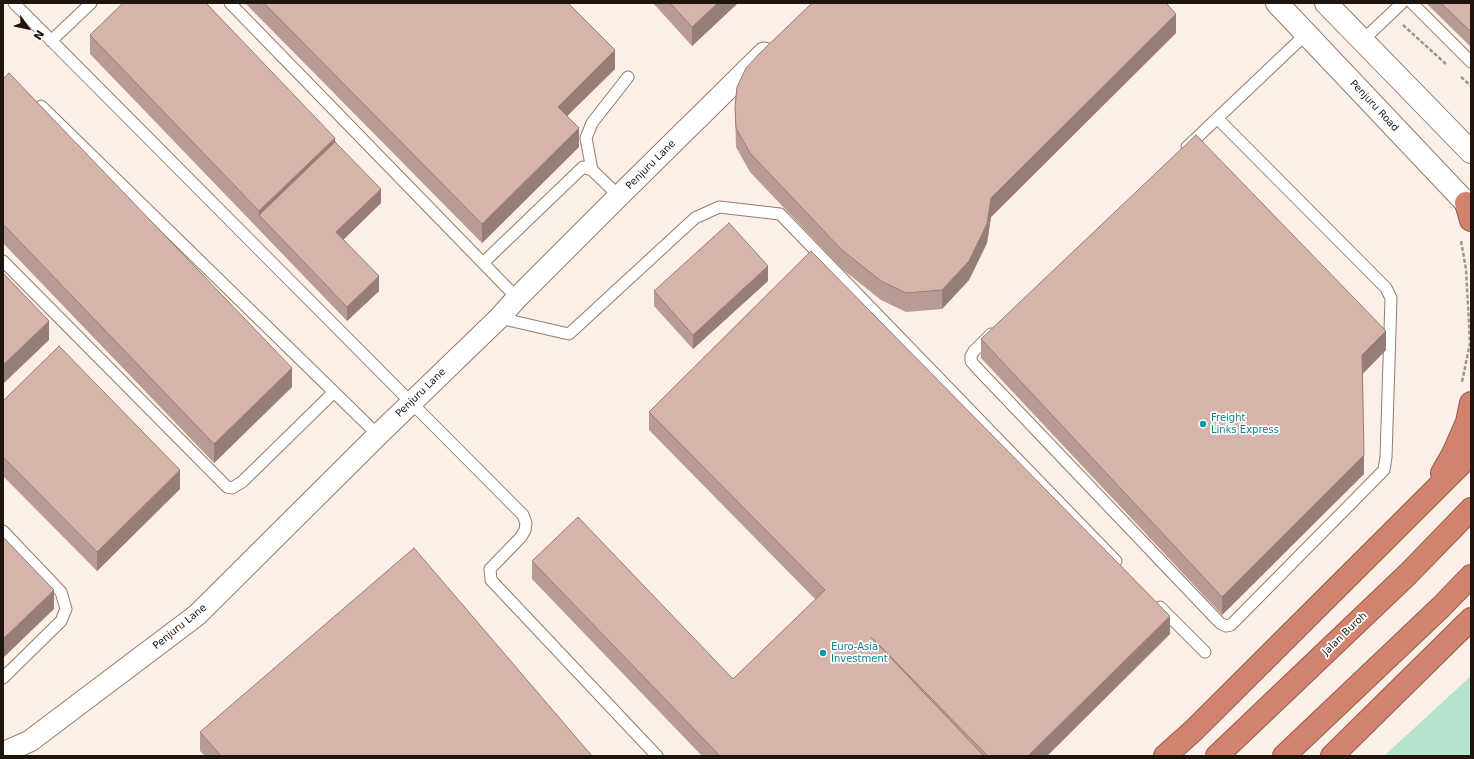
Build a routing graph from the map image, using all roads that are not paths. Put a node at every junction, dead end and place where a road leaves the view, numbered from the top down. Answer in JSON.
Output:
{"nodes":[{"id":1,"x":14,"y":3,"type":"edge"},
{"id":2,"x":91,"y":3,"type":"edge"},
{"id":3,"x":230,"y":3,"type":"edge"},
{"id":4,"x":1277,"y":3,"type":"edge"},
{"id":5,"x":1326,"y":3,"type":"edge"},
{"id":6,"x":1402,"y":3,"type":"edge"},
{"id":7,"x":1412,"y":3,"type":"edge"},
{"id":8,"x":1306,"y":34,"type":"junction"},
{"id":9,"x":780,"y":37,"type":"edge"},
{"id":10,"x":1363,"y":40,"type":"junction"},
{"id":11,"x":52,"y":41,"type":"junction"},
{"id":12,"x":1471,"y":62,"type":"edge"},
{"id":13,"x":628,"y":77,"type":"dead end"},
{"id":14,"x":41,"y":106,"type":"edge"},
{"id":15,"x":1217,"y":118,"type":"junction"},
{"id":16,"x":1471,"y":152,"type":"edge"},
{"id":17,"x":1177,"y":156,"type":"edge"},
{"id":18,"x":592,"y":170,"type":"junction"},
{"id":19,"x":619,"y":196,"type":"junction"},
{"id":20,"x":1467,"y":216,"type":"edge"},
{"id":21,"x":3,"y":261,"type":"edge"},
{"id":22,"x":484,"y":264,"type":"junction"},
{"id":23,"x":517,"y":298,"type":"junction"},
{"id":24,"x":499,"y":318,"type":"junction"},
{"id":25,"x":996,"y":329,"type":"edge"},
{"id":26,"x":334,"y":392,"type":"junction"},
{"id":27,"x":1466,"y":394,"type":"edge"},
{"id":28,"x":412,"y":402,"type":"junction"},
{"id":29,"x":378,"y":435,"type":"junction"},
{"id":30,"x":1471,"y":454,"type":"edge"},
{"id":31,"x":1429,"y":495,"type":"junction"},
{"id":32,"x":1471,"y":509,"type":"edge"},
{"id":33,"x":3,"y":531,"type":"edge"},
{"id":34,"x":1122,"y":567,"type":"edge"},
{"id":35,"x":1471,"y":576,"type":"edge"},
{"id":36,"x":1155,"y":601,"type":"edge"},
{"id":37,"x":1471,"y":619,"type":"edge"},
{"id":38,"x":1204,"y":652,"type":"dead end"},
{"id":39,"x":3,"y":678,"type":"edge"},
{"id":40,"x":3,"y":753,"type":"edge"},
{"id":41,"x":657,"y":756,"type":"edge"},
{"id":42,"x":1165,"y":756,"type":"edge"},
{"id":43,"x":1217,"y":756,"type":"edge"},
{"id":44,"x":1284,"y":756,"type":"edge"},
{"id":45,"x":1332,"y":756,"type":"edge"}],
"edges":[{"from":1,"to":11,"type":"lane"},
{"from":2,"to":11,"type":"lane"},
{"from":3,"to":22,"type":"lane"},
{"from":4,"to":8,"type":"main road","name":"Penjuru Road"},
{"from":5,"to":10,"type":"main road"},
{"from":6,"to":10,"type":"lane"},
{"from":7,"to":12,"type":"lane"},
{"from":8,"to":15,"type":"lane"},
{"from":8,"to":20,"type":"main road","name":"Penjuru Road"},
{"from":9,"to":19,"type":"street","name":"Penjuru Lane"},
{"from":10,"to":16,"type":"main road"},
{"from":11,"to":28,"type":"lane"},
{"from":13,"to":18,"type":"lane"},
{"from":14,"to":26,"type":"lane"},
{"from":15,"to":17,"type":"lane"},
{"from":15,"to":25,"type":"lane"},
{"from":18,"to":19,"type":"lane"},
{"from":18,"to":22,"type":"lane"},
{"from":19,"to":23,"type":"street","name":"Penjuru Lane"},
{"from":21,"to":26,"type":"lane"},
{"from":22,"to":23,"type":"lane"},
{"from":23,"to":24,"type":"street","name":"Penjuru Lane"},
{"from":24,"to":28,"type":"street","name":"Penjuru Lane"},
{"from":24,"to":34,"type":"lane"},
{"from":26,"to":29,"type":"lane"},
{"from":27,"to":31,"type":"highway"},
{"from":28,"to":29,"type":"street","name":"Penjuru Lane"},
{"from":28,"to":41,"type":"lane"},
{"from":29,"to":40,"type":"street","name":"Penjuru Lane"},
{"from":30,"to":31,"type":"highway"},
{"from":31,"to":42,"type":"highway"},
{"from":32,"to":43,"type":"highway","name":"Jalan Buroh"},
{"from":33,"to":39,"type":"lane"},
{"from":35,"to":44,"type":"highway"},
{"from":36,"to":38,"type":"lane"},
{"from":37,"to":45,"type":"highway"}]}
